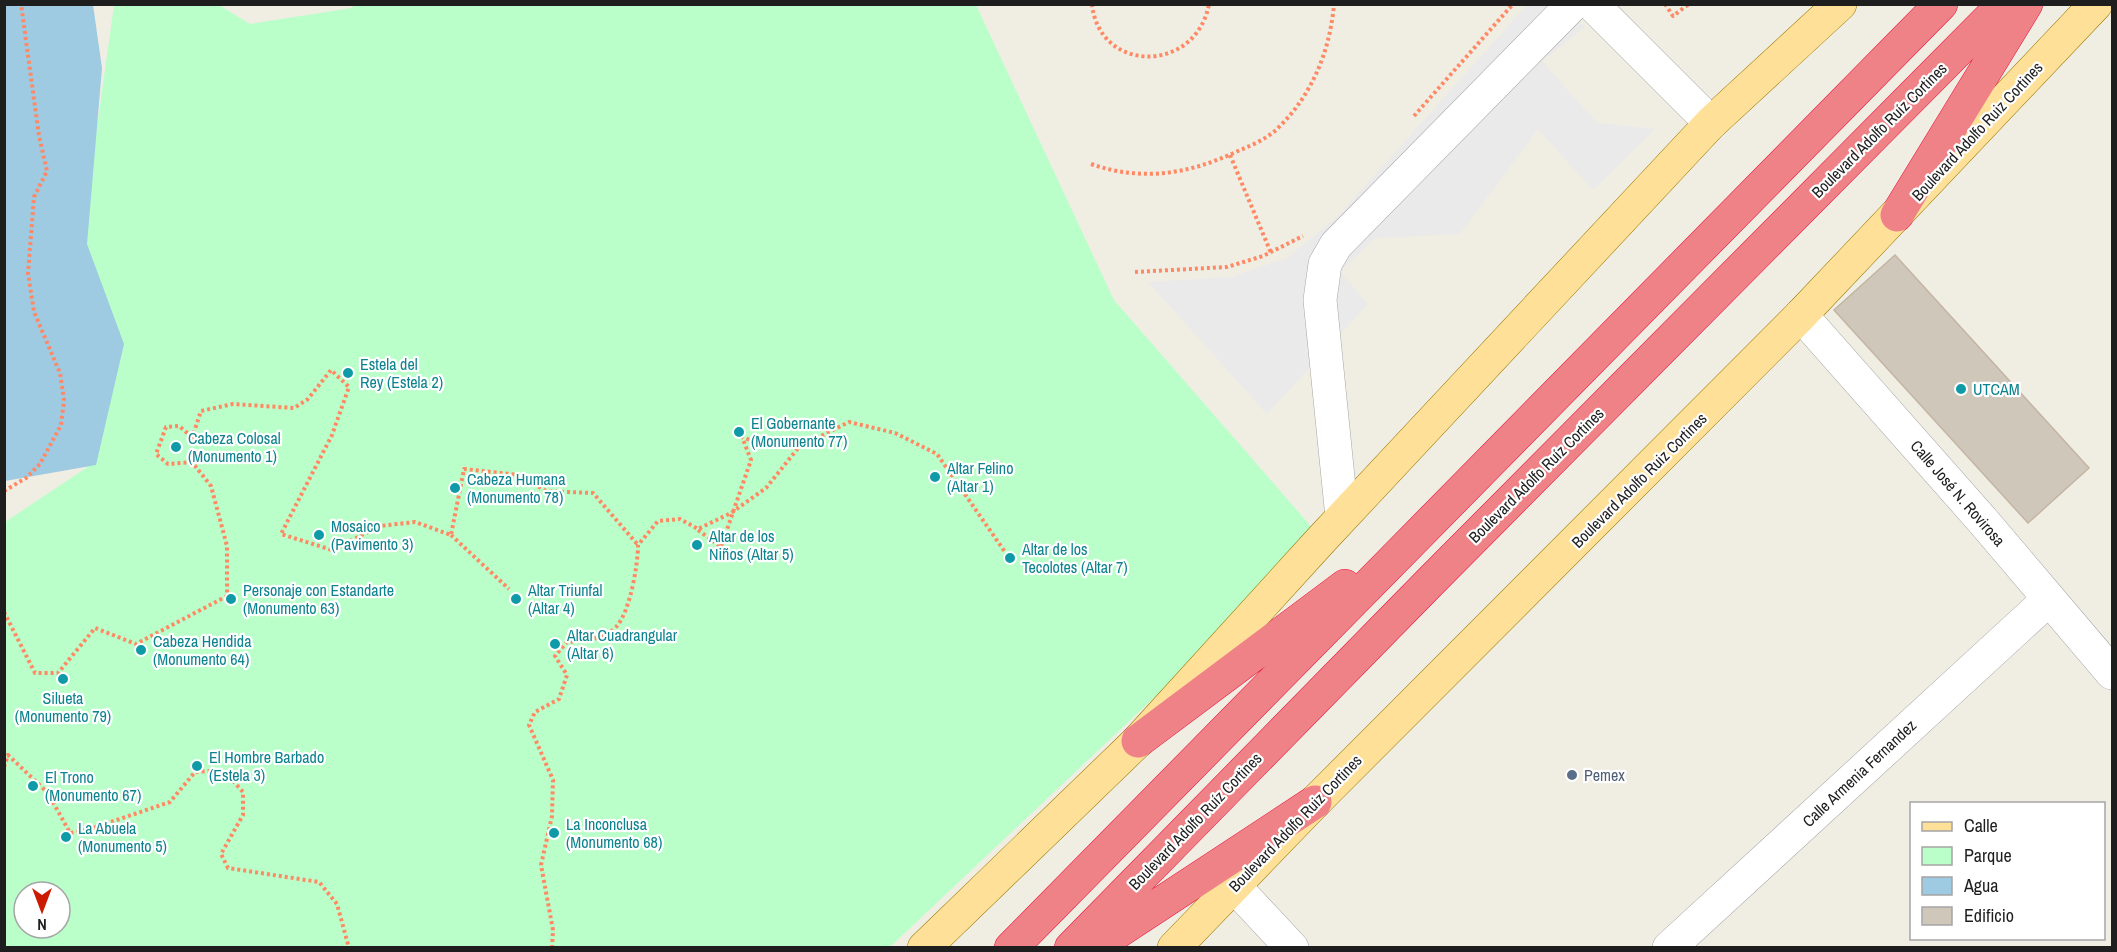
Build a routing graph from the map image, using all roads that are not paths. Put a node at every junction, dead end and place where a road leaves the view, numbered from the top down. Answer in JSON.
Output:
{"nodes":[{"id":1,"x":1573,"y":4,"type":"edge"},
{"id":2,"x":1592,"y":4,"type":"edge"},
{"id":3,"x":1840,"y":4,"type":"edge"},
{"id":4,"x":1941,"y":4,"type":"edge"},
{"id":5,"x":2004,"y":4,"type":"edge"},
{"id":6,"x":2026,"y":4,"type":"edge"},
{"id":7,"x":2096,"y":4,"type":"edge"},
{"id":8,"x":1712,"y":123,"type":"junction"},
{"id":9,"x":1897,"y":215,"type":"junction"},
{"id":10,"x":1801,"y":315,"type":"junction"},
{"id":11,"x":1342,"y":517,"type":"junction"},
{"id":12,"x":1432,"y":520,"type":"junction"},
{"id":13,"x":2049,"y":599,"type":"junction"},
{"id":14,"x":2112,"y":673,"type":"edge"},
{"id":15,"x":1138,"y":741,"type":"junction"},
{"id":16,"x":1315,"y":801,"type":"junction"},
{"id":17,"x":1234,"y":886,"type":"junction"},
{"id":18,"x":1689,"y":941,"type":"edge"},
{"id":19,"x":924,"y":948,"type":"edge"},
{"id":20,"x":1011,"y":948,"type":"edge"},
{"id":21,"x":1071,"y":948,"type":"edge"},
{"id":22,"x":1093,"y":948,"type":"edge"},
{"id":23,"x":1174,"y":948,"type":"edge"},
{"id":24,"x":1292,"y":948,"type":"edge"}],
"edges":[{"from":1,"to":11,"type":"street"},
{"from":2,"to":8,"type":"street"},
{"from":3,"to":8,"type":"main road"},
{"from":4,"to":12,"type":"highway"},
{"from":5,"to":21,"type":"highway","name":"Boulevard Adolfo Ruíz Cortines"},
{"from":6,"to":9,"type":"highway"},
{"from":7,"to":9,"type":"main road","name":"Boulevard Adolfo Ruiz Cortines"},
{"from":8,"to":11,"type":"main road"},
{"from":9,"to":10,"type":"main road","name":"Boulevard Adolfo Ruiz Cortines"},
{"from":10,"to":13,"type":"street","name":"Calle José N. Rovirosa"},
{"from":10,"to":16,"type":"main road","name":"Boulevard Adolfo Ruiz Cortines"},
{"from":11,"to":15,"type":"main road"},
{"from":12,"to":15,"type":"highway"},
{"from":12,"to":20,"type":"highway"},
{"from":13,"to":14,"type":"street","name":"Calle José N. Rovirosa"},
{"from":13,"to":18,"type":"street","name":"Calle Armenia Fernandez"},
{"from":15,"to":19,"type":"main road"},
{"from":16,"to":17,"type":"main road","name":"Boulevard Adolfo Ruiz Cortines"},
{"from":16,"to":22,"type":"highway"},
{"from":17,"to":23,"type":"main road","name":"Boulevard Adolfo Ruiz Cortines"},
{"from":17,"to":24,"type":"street"}]}
